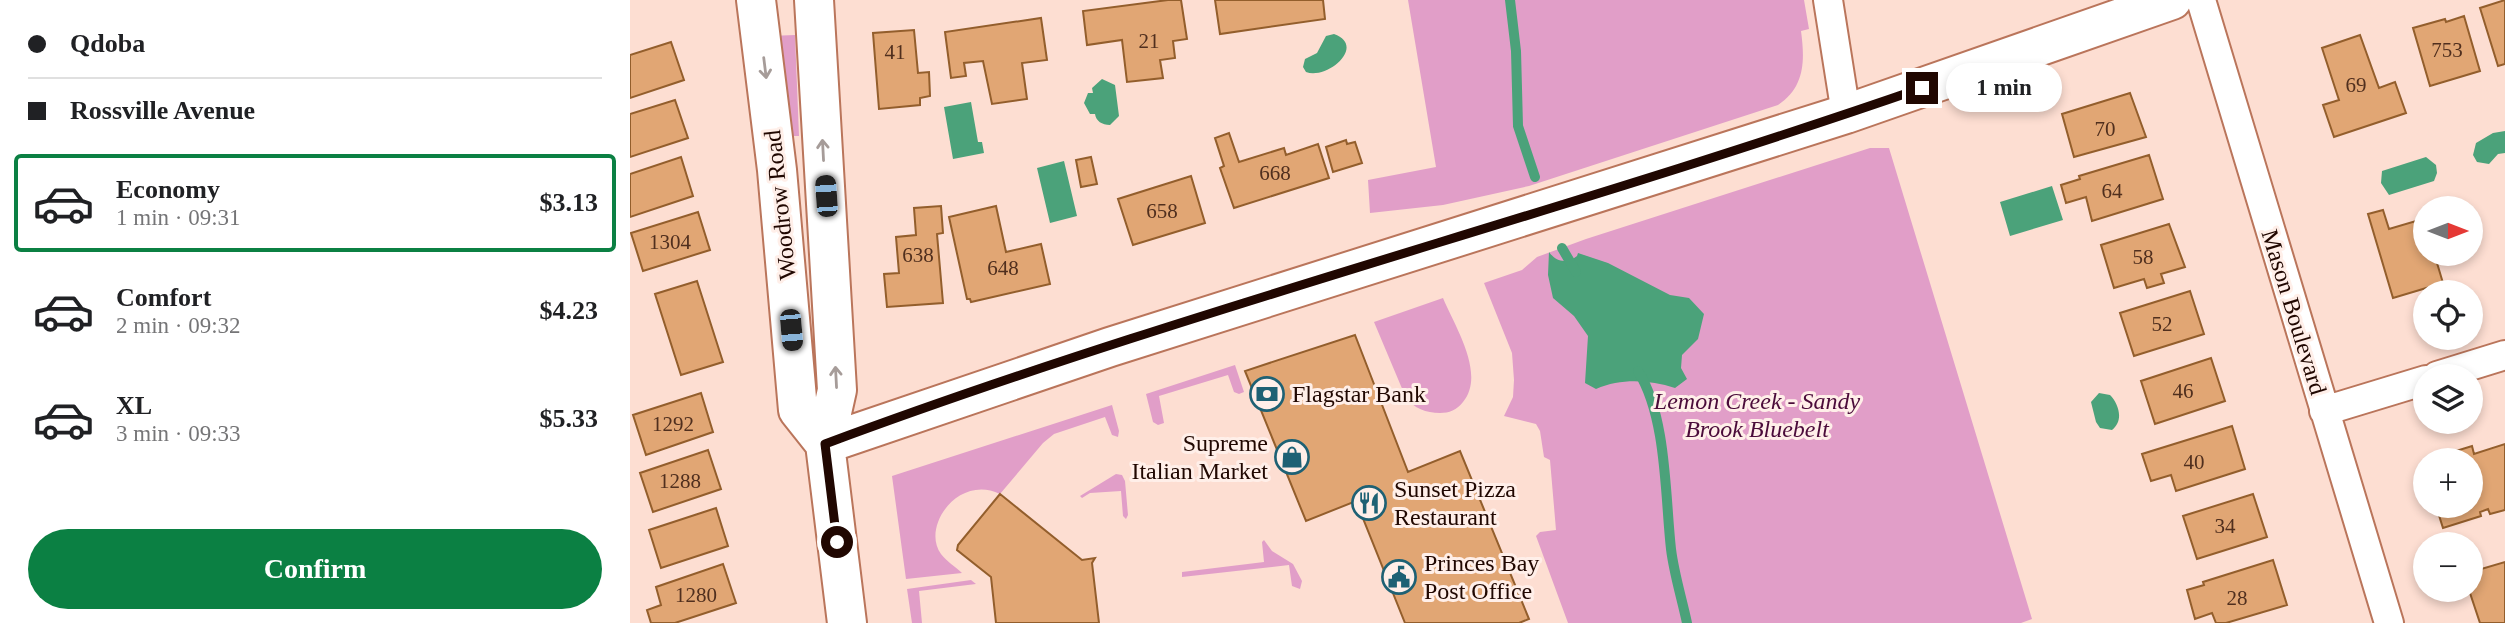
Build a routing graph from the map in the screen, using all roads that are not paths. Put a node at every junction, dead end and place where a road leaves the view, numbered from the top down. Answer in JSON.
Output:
{"nodes":[{"id":1,"x":756,"y":0,"type":"edge"},
{"id":2,"x":814,"y":0,"type":"edge"},
{"id":3,"x":1828,"y":0,"type":"edge"},
{"id":4,"x":2172,"y":0,"type":"edge"},
{"id":5,"x":2201,"y":0,"type":"edge"},
{"id":6,"x":1846,"y":114,"type":"junction"},
{"id":7,"x":2505,"y":355,"type":"edge"},
{"id":8,"x":2476,"y":364,"type":"edge"},
{"id":9,"x":2413,"y":384,"type":"edge"},
{"id":10,"x":2324,"y":411,"type":"junction"},
{"id":11,"x":825,"y":444,"type":"junction"},
{"id":12,"x":847,"y":623,"type":"edge"},
{"id":13,"x":2389,"y":623,"type":"edge"}],
"edges":[{"from":1,"to":11,"type":"street","name":"Woodrow Road","one_way":true},
{"from":11,"to":2,"type":"street","name":"Woodrow Road","one_way":true},
{"from":3,"to":6,"type":"street"},
{"from":4,"to":6,"type":"street"},
{"from":5,"to":10,"type":"street","name":"Mason Boulevard"},
{"from":6,"to":11,"type":"street"},
{"from":7,"to":8,"type":"street"},
{"from":9,"to":10,"type":"street"},
{"from":10,"to":13,"type":"street","name":"Mason Boulevard"},
{"from":11,"to":12,"type":"street","name":"Woodrow Road"}]}
